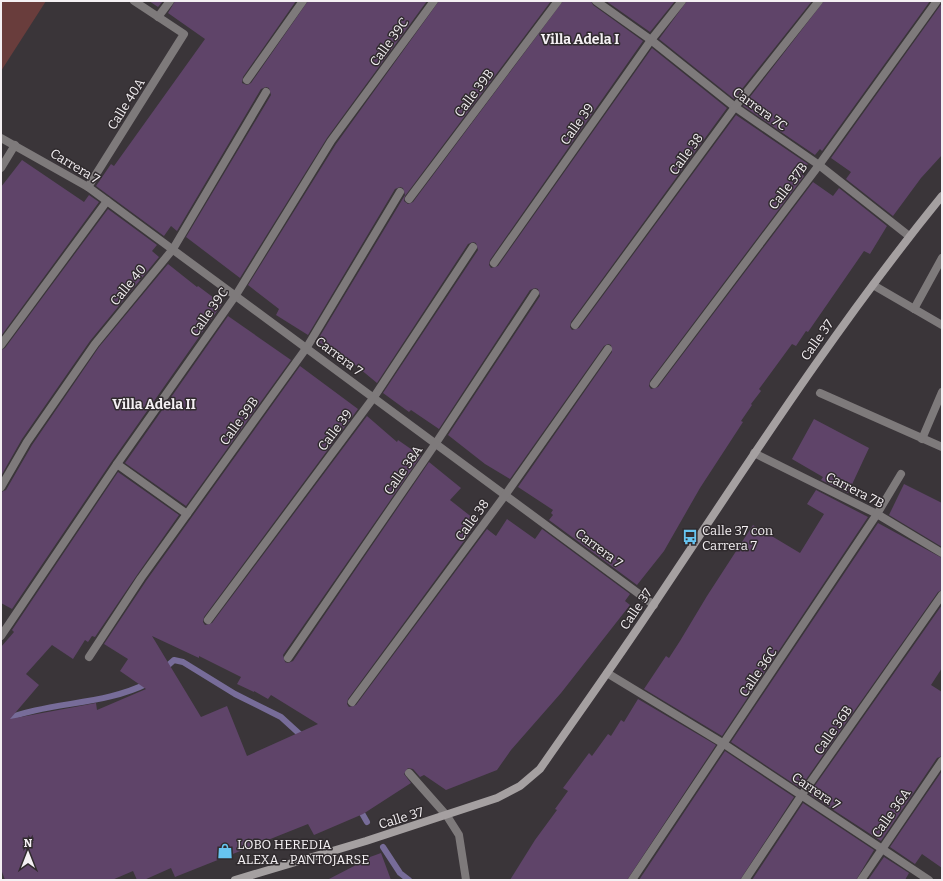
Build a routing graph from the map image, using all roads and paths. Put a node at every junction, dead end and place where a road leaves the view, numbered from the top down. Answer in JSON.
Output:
{"nodes":[{"id":1,"x":134,"y":1,"type":"edge"},
{"id":2,"x":170,"y":1,"type":"edge"},
{"id":3,"x":303,"y":1,"type":"edge"},
{"id":4,"x":434,"y":1,"type":"edge"},
{"id":5,"x":558,"y":1,"type":"edge"},
{"id":6,"x":596,"y":1,"type":"edge"},
{"id":7,"x":682,"y":1,"type":"edge"},
{"id":8,"x":819,"y":1,"type":"edge"},
{"id":9,"x":938,"y":1,"type":"edge"},
{"id":10,"x":158,"y":17,"type":"junction"},
{"id":11,"x":651,"y":40,"type":"junction"},
{"id":12,"x":247,"y":80,"type":"dead end"},
{"id":13,"x":266,"y":92,"type":"dead end"},
{"id":14,"x":735,"y":107,"type":"junction"},
{"id":15,"x":1,"y":138,"type":"edge"},
{"id":16,"x":15,"y":145,"type":"junction"},
{"id":17,"x":819,"y":165,"type":"junction"},
{"id":18,"x":1,"y":168,"type":"edge"},
{"id":19,"x":88,"y":187,"type":"junction"},
{"id":20,"x":400,"y":192,"type":"dead end"},
{"id":21,"x":942,"y":196,"type":"edge"},
{"id":22,"x":409,"y":199,"type":"dead end"},
{"id":23,"x":107,"y":201,"type":"junction"},
{"id":24,"x":909,"y":236,"type":"junction"},
{"id":25,"x":473,"y":247,"type":"dead end"},
{"id":26,"x":173,"y":249,"type":"junction"},
{"id":27,"x":942,"y":258,"type":"edge"},
{"id":28,"x":494,"y":263,"type":"dead end"},
{"id":29,"x":873,"y":285,"type":"junction"},
{"id":30,"x":535,"y":293,"type":"dead end"},
{"id":31,"x":236,"y":295,"type":"junction"},
{"id":32,"x":914,"y":309,"type":"junction"},
{"id":33,"x":576,"y":325,"type":"dead end"},
{"id":34,"x":942,"y":325,"type":"edge"},
{"id":35,"x":1,"y":345,"type":"edge"},
{"id":36,"x":307,"y":347,"type":"junction"},
{"id":37,"x":608,"y":349,"type":"dead end"},
{"id":38,"x":654,"y":384,"type":"dead end"},
{"id":39,"x":942,"y":392,"type":"edge"},
{"id":40,"x":820,"y":393,"type":"dead end"},
{"id":41,"x":374,"y":397,"type":"junction"},
{"id":42,"x":922,"y":439,"type":"junction"},
{"id":43,"x":436,"y":443,"type":"junction"},
{"id":44,"x":942,"y":447,"type":"edge"},
{"id":45,"x":754,"y":453,"type":"junction"},
{"id":46,"x":117,"y":464,"type":"junction"},
{"id":47,"x":901,"y":474,"type":"dead end"},
{"id":48,"x":1,"y":487,"type":"edge"},
{"id":49,"x":506,"y":494,"type":"junction"},
{"id":50,"x":187,"y":514,"type":"junction"},
{"id":51,"x":877,"y":514,"type":"junction"},
{"id":52,"x":942,"y":553,"type":"edge"},
{"id":53,"x":942,"y":596,"type":"edge"},
{"id":54,"x":654,"y":604,"type":"junction"},
{"id":55,"x":208,"y":620,"type":"dead end"},
{"id":56,"x":1,"y":636,"type":"edge"},
{"id":57,"x":89,"y":657,"type":"dead end"},
{"id":58,"x":288,"y":658,"type":"dead end"},
{"id":59,"x":607,"y":673,"type":"junction"},
{"id":60,"x":352,"y":702,"type":"dead end"},
{"id":61,"x":724,"y":744,"type":"junction"},
{"id":62,"x":942,"y":761,"type":"edge"},
{"id":63,"x":409,"y":773,"type":"dead end"},
{"id":64,"x":801,"y":796,"type":"junction"},
{"id":65,"x":447,"y":816,"type":"junction"},
{"id":66,"x":881,"y":849,"type":"junction"},
{"id":67,"x":234,"y":880,"type":"edge"},
{"id":68,"x":466,"y":880,"type":"edge"},
{"id":69,"x":632,"y":880,"type":"edge"},
{"id":70,"x":745,"y":880,"type":"edge"},
{"id":71,"x":861,"y":880,"type":"edge"},
{"id":72,"x":929,"y":880,"type":"edge"}],
"edges":[{"from":1,"to":10,"type":"street"},
{"from":2,"to":10,"type":"street"},
{"from":3,"to":12,"type":"street"},
{"from":4,"to":31,"type":"street","name":"Calle 39C"},
{"from":5,"to":22,"type":"street","name":"Calle 39B"},
{"from":6,"to":11,"type":"street","name":"Carrera 7C"},
{"from":7,"to":11,"type":"street","name":"Calle 39"},
{"from":8,"to":14,"type":"street","name":"Calle 38"},
{"from":9,"to":17,"type":"street","name":"Calle 37B"},
{"from":10,"to":19,"type":"street","name":"Calle 40A"},
{"from":11,"to":14,"type":"street","name":"Carrera 7C"},
{"from":11,"to":28,"type":"street","name":"Calle 39"},
{"from":13,"to":26,"type":"street","name":"Calle 40"},
{"from":14,"to":17,"type":"street","name":"Carrera 7C"},
{"from":14,"to":33,"type":"street","name":"Calle 38"},
{"from":15,"to":16,"type":"street","name":"Carrera 7"},
{"from":16,"to":18,"type":"street"},
{"from":16,"to":19,"type":"street","name":"Carrera 7"},
{"from":17,"to":24,"type":"street","name":"Carrera 7C"},
{"from":17,"to":38,"type":"street","name":"Calle 37B"},
{"from":19,"to":23,"type":"street","name":"Carrera 7"},
{"from":20,"to":36,"type":"street","name":"Calle 39B"},
{"from":21,"to":24,"type":"main road","name":"Calle 37"},
{"from":23,"to":26,"type":"street","name":"Carrera 7"},
{"from":23,"to":35,"type":"street"},
{"from":24,"to":29,"type":"main road","name":"Calle 37"},
{"from":25,"to":41,"type":"street","name":"Calle 39"},
{"from":26,"to":31,"type":"street","name":"Carrera 7"},
{"from":26,"to":48,"type":"street","name":"Calle 40"},
{"from":27,"to":32,"type":"street"},
{"from":29,"to":32,"type":"street"},
{"from":29,"to":45,"type":"main road","name":"Calle 37"},
{"from":30,"to":43,"type":"street","name":"Calle 38A"},
{"from":31,"to":36,"type":"street","name":"Carrera 7"},
{"from":31,"to":46,"type":"street","name":"Calle 39C"},
{"from":32,"to":34,"type":"street"},
{"from":36,"to":41,"type":"street","name":"Carrera 7"},
{"from":36,"to":50,"type":"street","name":"Calle 39B"},
{"from":37,"to":49,"type":"street","name":"Calle 38"},
{"from":39,"to":42,"type":"street"},
{"from":40,"to":42,"type":"street"},
{"from":41,"to":43,"type":"street","name":"Carrera 7"},
{"from":41,"to":55,"type":"street","name":"Calle 39"},
{"from":42,"to":44,"type":"street"},
{"from":43,"to":49,"type":"street","name":"Carrera 7"},
{"from":43,"to":58,"type":"street","name":"Calle 38A"},
{"from":45,"to":51,"type":"street","name":"Carrera 7B"},
{"from":45,"to":54,"type":"main road","name":"Calle 37"},
{"from":46,"to":50,"type":"street"},
{"from":46,"to":56,"type":"street","name":"Calle 39C"},
{"from":47,"to":51,"type":"street","name":"Calle 36C"},
{"from":49,"to":54,"type":"street","name":"Carrera 7"},
{"from":49,"to":60,"type":"street","name":"Calle 38"},
{"from":50,"to":57,"type":"street","name":"Calle 39B"},
{"from":51,"to":52,"type":"street","name":"Carrera 7B"},
{"from":51,"to":61,"type":"street","name":"Calle 36C"},
{"from":53,"to":64,"type":"street","name":"Calle 36B"},
{"from":54,"to":59,"type":"main road","name":"Calle 37"},
{"from":59,"to":61,"type":"street","name":"Carrera 7"},
{"from":59,"to":65,"type":"main road","name":"Calle 37"},
{"from":61,"to":64,"type":"street","name":"Carrera 7"},
{"from":61,"to":69,"type":"street","name":"Calle 36C"},
{"from":62,"to":66,"type":"street","name":"Calle 36A"},
{"from":63,"to":65,"type":"street"},
{"from":64,"to":66,"type":"street","name":"Carrera 7"},
{"from":64,"to":70,"type":"street","name":"Calle 36B"},
{"from":65,"to":67,"type":"main road","name":"Calle 37"},
{"from":65,"to":68,"type":"street"},
{"from":66,"to":71,"type":"street","name":"Calle 36A"},
{"from":66,"to":72,"type":"street","name":"Carrera 7"}]}
